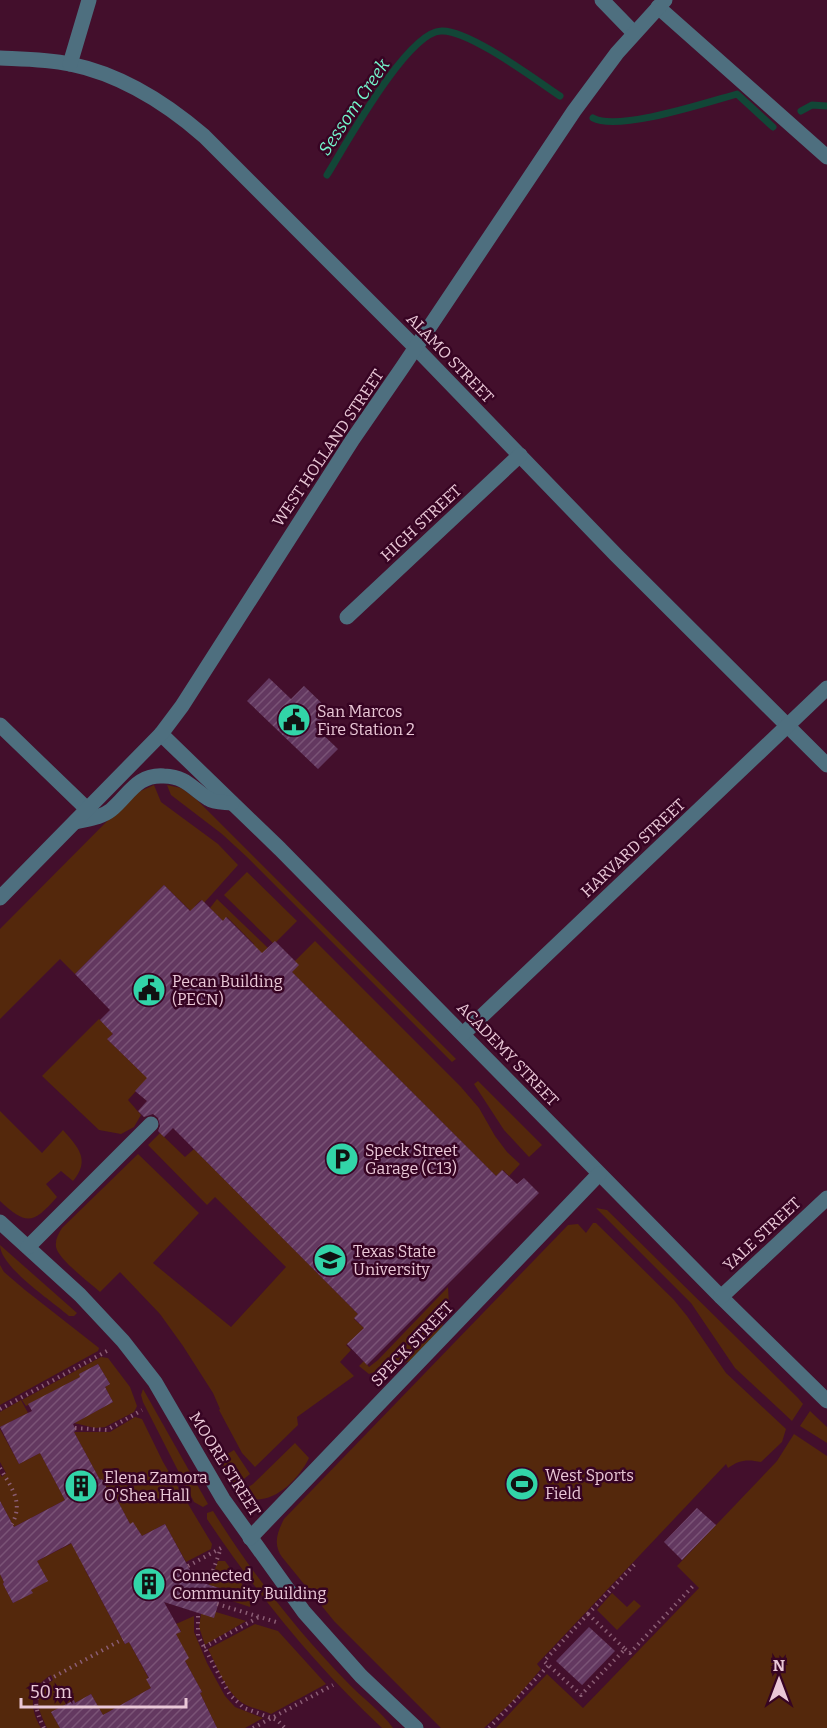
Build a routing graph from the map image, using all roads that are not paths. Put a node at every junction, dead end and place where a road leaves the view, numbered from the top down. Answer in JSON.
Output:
{"nodes":[{"id":1,"x":89,"y":0,"type":"edge"},
{"id":2,"x":602,"y":0,"type":"edge"},
{"id":3,"x":662,"y":3,"type":"edge"},
{"id":4,"x":634,"y":33,"type":"junction"},
{"id":5,"x":0,"y":58,"type":"edge"},
{"id":6,"x":70,"y":64,"type":"junction"},
{"id":7,"x":827,"y":157,"type":"edge"},
{"id":8,"x":416,"y":347,"type":"junction"},
{"id":9,"x":520,"y":455,"type":"junction"},
{"id":10,"x":347,"y":617,"type":"dead end"},
{"id":11,"x":827,"y":688,"type":"edge"},
{"id":12,"x":0,"y":725,"type":"edge"},
{"id":13,"x":789,"y":725,"type":"junction"},
{"id":14,"x":161,"y":734,"type":"junction"},
{"id":15,"x":827,"y":765,"type":"edge"},
{"id":16,"x":232,"y":803,"type":"junction"},
{"id":17,"x":87,"y":808,"type":"junction"},
{"id":18,"x":75,"y":822,"type":"junction"},
{"id":19,"x":0,"y":898,"type":"edge"},
{"id":20,"x":463,"y":1034,"type":"junction"},
{"id":21,"x":151,"y":1124,"type":"dead end"},
{"id":22,"x":599,"y":1174,"type":"junction"},
{"id":23,"x":827,"y":1198,"type":"edge"},
{"id":24,"x":0,"y":1222,"type":"edge"},
{"id":25,"x":28,"y":1247,"type":"junction"},
{"id":26,"x":721,"y":1297,"type":"junction"},
{"id":27,"x":827,"y":1401,"type":"edge"},
{"id":28,"x":250,"y":1538,"type":"junction"},
{"id":29,"x":416,"y":1728,"type":"edge"}],
"edges":[{"from":1,"to":6,"type":"street"},
{"from":2,"to":4,"type":"street"},
{"from":3,"to":4,"type":"street","name":"WEST HOLLAND STREET"},
{"from":3,"to":7,"type":"street"},
{"from":4,"to":8,"type":"street","name":"WEST HOLLAND STREET"},
{"from":5,"to":6,"type":"street","name":"ALAMO STREET"},
{"from":6,"to":8,"type":"street","name":"ALAMO STREET"},
{"from":8,"to":9,"type":"street","name":"ALAMO STREET"},
{"from":8,"to":14,"type":"street","name":"WEST HOLLAND STREET"},
{"from":9,"to":10,"type":"street","name":"HIGH STREET"},
{"from":9,"to":13,"type":"street","name":"ALAMO STREET"},
{"from":11,"to":13,"type":"street","name":"HARVARD STREET"},
{"from":12,"to":17,"type":"street"},
{"from":13,"to":15,"type":"street","name":"ALAMO STREET"},
{"from":13,"to":20,"type":"street","name":"HARVARD STREET"},
{"from":14,"to":16,"type":"street","name":"ACADEMY STREET"},
{"from":14,"to":17,"type":"street","name":"WEST HOLLAND STREET"},
{"from":16,"to":18,"type":"street"},
{"from":16,"to":20,"type":"street","name":"ACADEMY STREET"},
{"from":17,"to":18,"type":"street","name":"WEST HOLLAND STREET"},
{"from":18,"to":19,"type":"street","name":"WEST HOLLAND STREET"},
{"from":20,"to":22,"type":"street","name":"ACADEMY STREET"},
{"from":21,"to":25,"type":"street"},
{"from":22,"to":26,"type":"street","name":"ACADEMY STREET"},
{"from":22,"to":28,"type":"street","name":"SPECK STREET"},
{"from":23,"to":26,"type":"street","name":"YALE STREET"},
{"from":24,"to":25,"type":"street","name":"MOORE STREET"},
{"from":25,"to":28,"type":"street","name":"MOORE STREET"},
{"from":26,"to":27,"type":"street","name":"ACADEMY STREET"},
{"from":28,"to":29,"type":"street","name":"MOORE STREET"}]}
